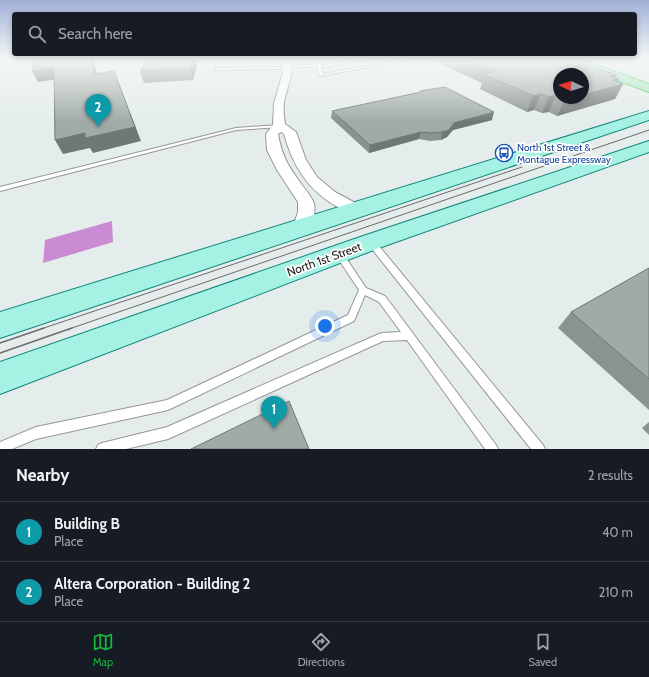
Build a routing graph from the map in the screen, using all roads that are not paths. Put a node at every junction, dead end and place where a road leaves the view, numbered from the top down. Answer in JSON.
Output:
{"nodes":[{"id":1,"x":284,"y":80,"type":"edge"},
{"id":2,"x":623,"y":80,"type":"edge"},
{"id":3,"x":624,"y":80,"type":"edge"},
{"id":4,"x":649,"y":88,"type":"edge"},
{"id":5,"x":649,"y":92,"type":"edge"},
{"id":6,"x":649,"y":115,"type":"edge"},
{"id":7,"x":279,"y":126,"type":"junction"},
{"id":8,"x":649,"y":146,"type":"edge"},
{"id":9,"x":0,"y":189,"type":"edge"},
{"id":10,"x":355,"y":210,"type":"junction"},
{"id":11,"x":302,"y":228,"type":"junction"},
{"id":12,"x":371,"y":242,"type":"junction"},
{"id":13,"x":339,"y":254,"type":"junction"},
{"id":14,"x":363,"y":290,"type":"junction"},
{"id":15,"x":0,"y":325,"type":"edge"},
{"id":16,"x":409,"y":336,"type":"junction"},
{"id":17,"x":0,"y":378,"type":"edge"},
{"id":18,"x":0,"y":448,"type":"edge"},
{"id":19,"x":102,"y":449,"type":"edge"},
{"id":20,"x":492,"y":449,"type":"edge"},
{"id":21,"x":539,"y":449,"type":"edge"}],
"edges":[{"from":1,"to":7,"type":"street"},
{"from":2,"to":5,"type":"highway"},
{"from":3,"to":4,"type":"highway"},
{"from":6,"to":10,"type":"main road"},
{"from":7,"to":9,"type":"lane"},
{"from":7,"to":10,"type":"street"},
{"from":7,"to":11,"type":"street"},
{"from":8,"to":12,"type":"main road","name":"North 1st Street"},
{"from":10,"to":11,"type":"main road"},
{"from":11,"to":15,"type":"main road"},
{"from":12,"to":13,"type":"main road","name":"North 1st Street"},
{"from":12,"to":21,"type":"lane"},
{"from":13,"to":14,"type":"lane"},
{"from":13,"to":17,"type":"main road","name":"North 1st Street"},
{"from":14,"to":16,"type":"lane"},
{"from":14,"to":18,"type":"lane"},
{"from":16,"to":19,"type":"lane"},
{"from":16,"to":20,"type":"lane"}]}
